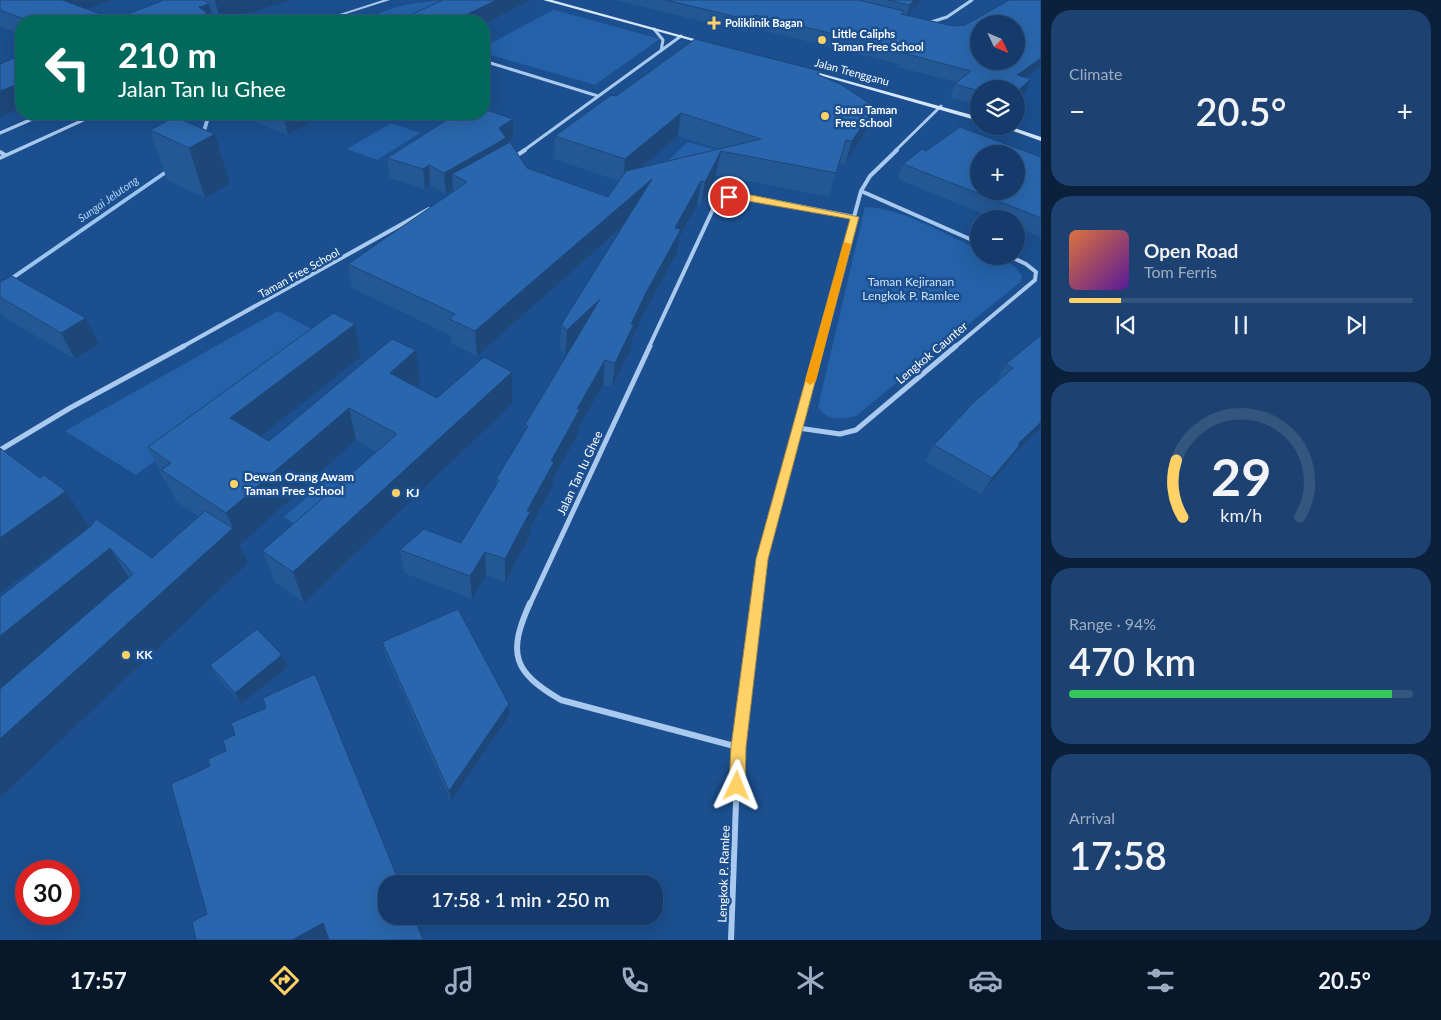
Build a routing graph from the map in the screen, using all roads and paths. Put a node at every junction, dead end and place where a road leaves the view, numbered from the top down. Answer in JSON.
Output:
{"nodes":[{"id":1,"x":394,"y":0,"type":"edge"},
{"id":2,"x":546,"y":0,"type":"edge"},
{"id":3,"x":972,"y":0,"type":"edge"},
{"id":4,"x":386,"y":1,"type":"edge"},
{"id":5,"x":203,"y":9,"type":"edge"},
{"id":6,"x":210,"y":15,"type":"edge"},
{"id":7,"x":341,"y":15,"type":"edge"},
{"id":8,"x":922,"y":23,"type":"edge"},
{"id":9,"x":654,"y":29,"type":"junction"},
{"id":10,"x":681,"y":36,"type":"junction"},
{"id":11,"x":710,"y":44,"type":"edge"},
{"id":12,"x":660,"y":51,"type":"junction"},
{"id":13,"x":490,"y":63,"type":"edge"},
{"id":14,"x":796,"y":67,"type":"edge"},
{"id":15,"x":598,"y":96,"type":"junction"},
{"id":16,"x":941,"y":106,"type":"junction"},
{"id":17,"x":970,"y":116,"type":"edge"},
{"id":18,"x":30,"y":120,"type":"edge"},
{"id":19,"x":83,"y":120,"type":"edge"},
{"id":20,"x":0,"y":133,"type":"edge"},
{"id":21,"x":1025,"y":134,"type":"edge"},
{"id":22,"x":1041,"y":139,"type":"edge"},
{"id":23,"x":2,"y":155,"type":"edge"},
{"id":24,"x":509,"y":160,"type":"edge"},
{"id":25,"x":862,"y":191,"type":"junction"},
{"id":26,"x":432,"y":207,"type":"edge"},
{"id":27,"x":854,"y":217,"type":"junction"},
{"id":28,"x":970,"y":239,"type":"edge"},
{"id":29,"x":1025,"y":264,"type":"edge"},
{"id":30,"x":798,"y":428,"type":"junction"},
{"id":31,"x":0,"y":450,"type":"edge"},
{"id":32,"x":738,"y":747,"type":"junction"},
{"id":33,"x":731,"y":940,"type":"edge"}],
"edges":[{"from":1,"to":4,"type":"street"},
{"from":2,"to":9,"type":"main road"},
{"from":3,"to":8,"type":"street"},
{"from":4,"to":7,"type":"street"},
{"from":5,"to":6,"type":"street"},
{"from":9,"to":10,"type":"main road"},
{"from":9,"to":12,"type":"street"},
{"from":10,"to":11,"type":"main road"},
{"from":10,"to":12,"type":"street"},
{"from":12,"to":15,"type":"street"},
{"from":13,"to":15,"type":"street"},
{"from":14,"to":16,"type":"main road","name":"Jalan Trengganu"},
{"from":15,"to":24,"type":"street"},
{"from":16,"to":17,"type":"main road","name":"Jalan Trengganu"},
{"from":16,"to":25,"type":"street","name":"Lengkok P. Ramlee"},
{"from":18,"to":20,"type":"street"},
{"from":19,"to":23,"type":"street"},
{"from":21,"to":22,"type":"main road"},
{"from":25,"to":27,"type":"street","name":"Lengkok P. Ramlee"},
{"from":25,"to":28,"type":"street"},
{"from":26,"to":31,"type":"street","name":"Taman Free School"},
{"from":27,"to":30,"type":"street","name":"Lengkok P. Ramlee"},
{"from":27,"to":32,"type":"street","name":"Jalan Tan Iu Ghee"},
{"from":29,"to":30,"type":"street","name":"Lengkok Caunter"},
{"from":30,"to":32,"type":"street","name":"Lengkok P. Ramlee"},
{"from":32,"to":33,"type":"street","name":"Lengkok P. Ramlee"}]}
